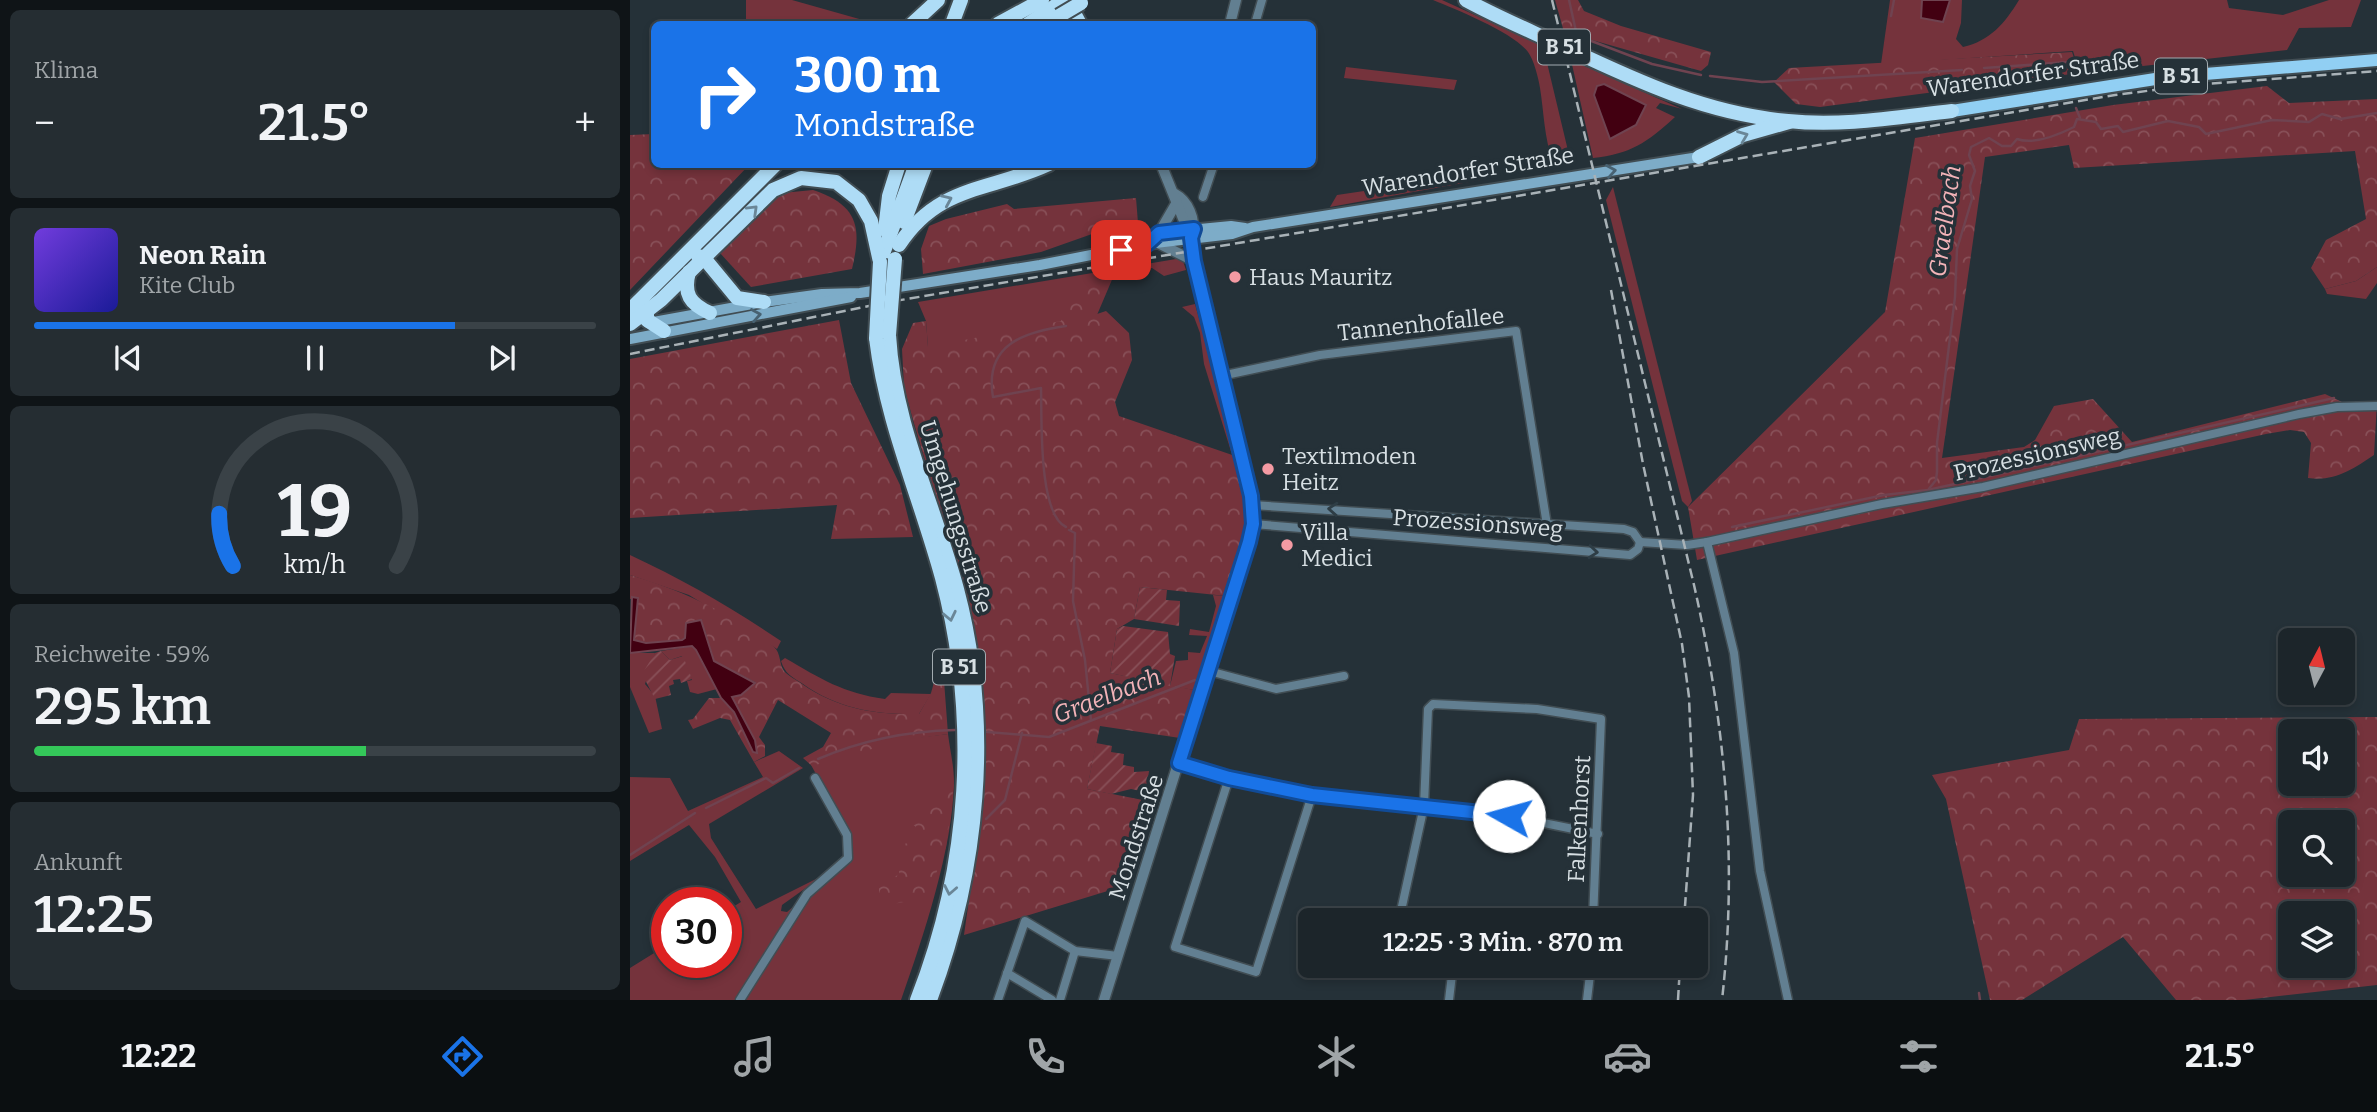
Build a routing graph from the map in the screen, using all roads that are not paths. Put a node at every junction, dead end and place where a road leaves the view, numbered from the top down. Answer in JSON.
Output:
{"nodes":[{"id":1,"x":937,"y":0,"type":"edge"},
{"id":2,"x":961,"y":0,"type":"edge"},
{"id":3,"x":1236,"y":0,"type":"edge"},
{"id":4,"x":1262,"y":0,"type":"edge"},
{"id":5,"x":1453,"y":0,"type":"edge"},
{"id":6,"x":1466,"y":0,"type":"edge"},
{"id":7,"x":1063,"y":6,"type":"edge"},
{"id":8,"x":1481,"y":8,"type":"junction"},
{"id":9,"x":915,"y":21,"type":"edge"},
{"id":10,"x":953,"y":21,"type":"edge"},
{"id":11,"x":1009,"y":21,"type":"edge"},
{"id":12,"x":1034,"y":21,"type":"edge"},
{"id":13,"x":1077,"y":21,"type":"edge"},
{"id":14,"x":1231,"y":21,"type":"edge"},
{"id":15,"x":1256,"y":21,"type":"edge"},
{"id":16,"x":2377,"y":60,"type":"edge"},
{"id":17,"x":1952,"y":111,"type":"joint"},
{"id":18,"x":1790,"y":122,"type":"junction"},
{"id":19,"x":1699,"y":157,"type":"joint"},
{"id":20,"x":772,"y":168,"type":"edge"},
{"id":21,"x":898,"y":168,"type":"edge"},
{"id":22,"x":915,"y":168,"type":"edge"},
{"id":23,"x":924,"y":168,"type":"edge"},
{"id":24,"x":1040,"y":168,"type":"edge"},
{"id":25,"x":1163,"y":168,"type":"edge"},
{"id":26,"x":1213,"y":168,"type":"edge"},
{"id":27,"x":1203,"y":197,"type":"dead end"},
{"id":28,"x":1176,"y":198,"type":"junction"},
{"id":29,"x":1190,"y":233,"type":"junction"},
{"id":30,"x":1154,"y":240,"type":"junction"},
{"id":31,"x":685,"y":255,"type":"junction"},
{"id":32,"x":891,"y":256,"type":"junction"},
{"id":33,"x":704,"y":258,"type":"junction"},
{"id":34,"x":1194,"y":261,"type":"junction"},
{"id":35,"x":689,"y":272,"type":"junction"},
{"id":36,"x":860,"y":293,"type":"junction"},
{"id":37,"x":647,"y":294,"type":"junction"},
{"id":38,"x":764,"y":302,"type":"junction"},
{"id":39,"x":630,"y":310,"type":"edge"},
{"id":40,"x":710,"y":313,"type":"junction"},
{"id":41,"x":649,"y":317,"type":"junction"},
{"id":42,"x":630,"y":325,"type":"edge"},
{"id":43,"x":664,"y":331,"type":"junction"},
{"id":44,"x":883,"y":336,"type":"junction"},
{"id":45,"x":630,"y":339,"type":"edge"},
{"id":46,"x":1221,"y":376,"type":"junction"},
{"id":47,"x":2377,"y":406,"type":"edge"},
{"id":48,"x":1252,"y":505,"type":"junction"},
{"id":49,"x":1253,"y":524,"type":"junction"},
{"id":50,"x":1548,"y":525,"type":"junction"},
{"id":51,"x":1640,"y":542,"type":"junction"},
{"id":52,"x":1707,"y":542,"type":"junction"},
{"id":53,"x":1209,"y":671,"type":"junction"},
{"id":54,"x":1343,"y":676,"type":"dead end"},
{"id":55,"x":1179,"y":763,"type":"junction"},
{"id":56,"x":815,"y":778,"type":"dead end"},
{"id":57,"x":1229,"y":778,"type":"junction"},
{"id":58,"x":1312,"y":795,"type":"junction"},
{"id":59,"x":1424,"y":806,"type":"junction"},
{"id":60,"x":1598,"y":834,"type":"junction"},
{"id":61,"x":1402,"y":908,"type":"edge"},
{"id":62,"x":1594,"y":908,"type":"edge"},
{"id":63,"x":1075,"y":951,"type":"junction"},
{"id":64,"x":1118,"y":956,"type":"junction"},
{"id":65,"x":1007,"y":973,"type":"junction"},
{"id":66,"x":1452,"y":978,"type":"edge"},
{"id":67,"x":1590,"y":978,"type":"edge"},
{"id":68,"x":740,"y":1000,"type":"edge"},
{"id":69,"x":917,"y":1000,"type":"edge"},
{"id":70,"x":930,"y":1000,"type":"edge"},
{"id":71,"x":998,"y":1000,"type":"edge"},
{"id":72,"x":1052,"y":1000,"type":"edge"},
{"id":73,"x":1060,"y":1000,"type":"edge"},
{"id":74,"x":1104,"y":1000,"type":"edge"},
{"id":75,"x":1449,"y":1000,"type":"edge"},
{"id":76,"x":1587,"y":1000,"type":"edge"},
{"id":77,"x":1788,"y":1000,"type":"edge"}],
"edges":[{"from":1,"to":9,"type":"highway"},
{"from":2,"to":10,"type":"highway"},
{"from":3,"to":14,"type":"street"},
{"from":4,"to":15,"type":"street"},
{"from":5,"to":8,"type":"highway","number":"B 51"},
{"from":6,"to":8,"type":"highway","number":"B 51"},
{"from":7,"to":11,"type":"highway"},
{"from":7,"to":12,"type":"highway"},
{"from":7,"to":13,"type":"highway"},
{"from":8,"to":18,"type":"highway","number":"B 51"},
{"from":16,"to":17,"type":"main road","name":"Warendorfer Straße","number":"B 51"},
{"from":17,"to":18,"type":"highway","name":"Warendorfer Straße","number":"B 51"},
{"from":19,"to":18,"type":"highway","one_way":true},
{"from":29,"to":19,"type":"main road","name":"Warendorfer Straße","one_way":true},
{"from":20,"to":31,"type":"highway"},
{"from":21,"to":32,"type":"highway"},
{"from":22,"to":32,"type":"highway","number":"B 51"},
{"from":23,"to":32,"type":"highway","number":"B 51"},
{"from":32,"to":24,"type":"highway","one_way":true},
{"from":25,"to":28,"type":"street","name":"Mondstraße"},
{"from":26,"to":27,"type":"street"},
{"from":28,"to":29,"type":"street","name":"Mondstraße"},
{"from":28,"to":30,"type":"street"},
{"from":29,"to":30,"type":"main road","name":"Warendorfer Straße"},
{"from":29,"to":34,"type":"street","name":"Mondstraße"},
{"from":30,"to":34,"type":"street"},
{"from":30,"to":36,"type":"main road","name":"Warendorfer Straße"},
{"from":31,"to":33,"type":"highway"},
{"from":31,"to":37,"type":"highway"},
{"from":33,"to":32,"type":"highway","one_way":true},
{"from":32,"to":44,"type":"highway","number":"B 51","bridge":true},
{"from":33,"to":35,"type":"highway"},
{"from":33,"to":38,"type":"highway"},
{"from":34,"to":46,"type":"street","name":"Mondstraße"},
{"from":35,"to":40,"type":"highway"},
{"from":35,"to":41,"type":"highway"},
{"from":36,"to":38,"type":"main road","name":"Warendorfer Straße"},
{"from":43,"to":36,"type":"main road","name":"Warendorfer Straße","one_way":true},
{"from":37,"to":39,"type":"highway"},
{"from":37,"to":41,"type":"highway"},
{"from":38,"to":40,"type":"main road","name":"Warendorfer Straße"},
{"from":40,"to":41,"type":"main road","name":"Warendorfer Straße"},
{"from":41,"to":42,"type":"highway"},
{"from":41,"to":43,"type":"highway"},
{"from":43,"to":45,"type":"main road","name":"Warendorfer Straße"},
{"from":44,"to":69,"type":"highway","name":"Umgehungsstraße","number":"B 51","one_way":true},
{"from":44,"to":70,"type":"highway","name":"Umgehungsstraße","number":"B 51"},
{"from":46,"to":48,"type":"street","name":"Mondstraße"},
{"from":46,"to":50,"type":"street","name":"Tannenhofallee"},
{"from":47,"to":52,"type":"street","name":"Prozessionsweg"},
{"from":48,"to":49,"type":"street","name":"Mondstraße"},
{"from":50,"to":48,"type":"street","name":"Prozessionsweg","one_way":true},
{"from":49,"to":51,"type":"street","name":"Prozessionsweg","one_way":true},
{"from":49,"to":53,"type":"street","name":"Mondstraße"},
{"from":50,"to":51,"type":"street","name":"Prozessionsweg"},
{"from":51,"to":52,"type":"street","name":"Prozessionsweg"},
{"from":52,"to":77,"type":"street"},
{"from":53,"to":54,"type":"street"},
{"from":53,"to":55,"type":"street","name":"Mondstraße"},
{"from":55,"to":57,"type":"street"},
{"from":55,"to":64,"type":"street","name":"Mondstraße"},
{"from":56,"to":68,"type":"street"},
{"from":57,"to":58,"type":"street"},
{"from":57,"to":58,"type":"street"},
{"from":58,"to":59,"type":"street"},
{"from":59,"to":60,"type":"street"},
{"from":59,"to":60,"type":"street","name":"Falkenhorst"},
{"from":59,"to":61,"type":"street"},
{"from":60,"to":62,"type":"street","name":"Falkenhorst"},
{"from":63,"to":64,"type":"street"},
{"from":63,"to":65,"type":"street"},
{"from":63,"to":73,"type":"street"},
{"from":64,"to":74,"type":"street","name":"Mondstraße"},
{"from":65,"to":71,"type":"street"},
{"from":65,"to":72,"type":"street"},
{"from":66,"to":75,"type":"street"},
{"from":67,"to":76,"type":"street"}]}
